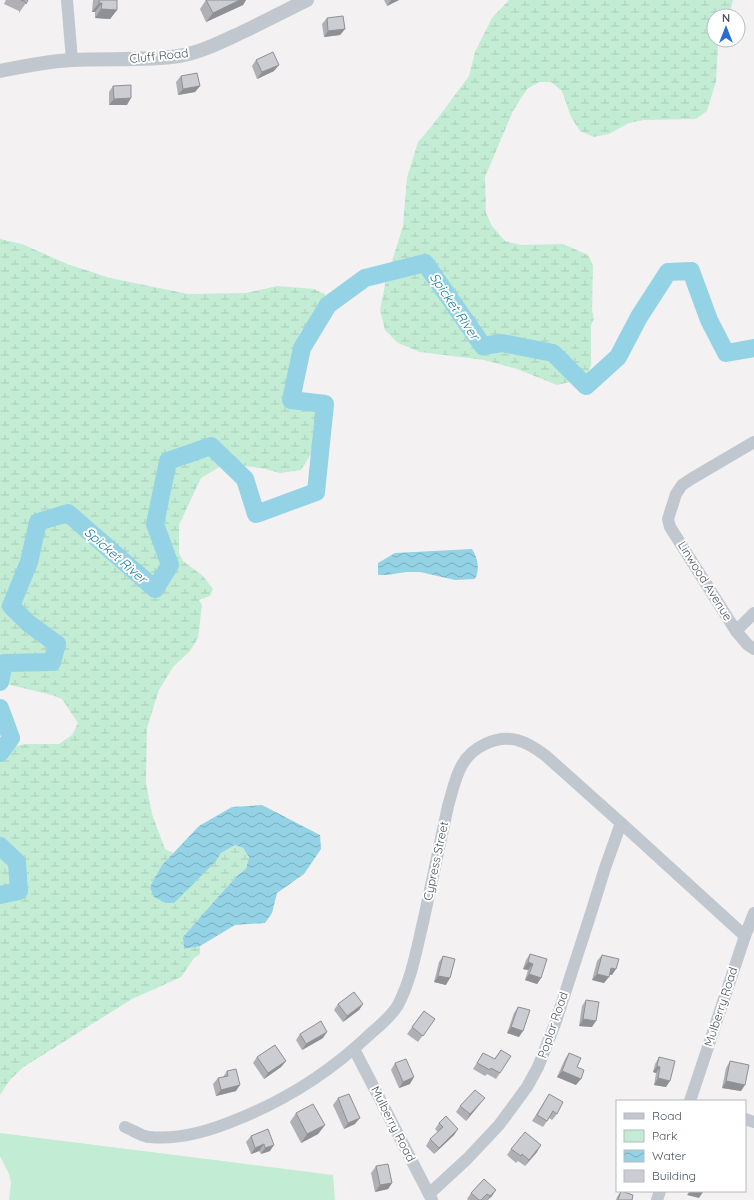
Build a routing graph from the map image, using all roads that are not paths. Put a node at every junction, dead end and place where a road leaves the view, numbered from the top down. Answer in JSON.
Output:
{"nodes":[{"id":1,"x":67,"y":0,"type":"edge"},
{"id":2,"x":307,"y":0,"type":"edge"},
{"id":3,"x":72,"y":60,"type":"junction"},
{"id":4,"x":0,"y":71,"type":"edge"},
{"id":5,"x":754,"y":442,"type":"edge"},
{"id":6,"x":754,"y":613,"type":"edge"},
{"id":7,"x":736,"y":631,"type":"junction"},
{"id":8,"x":754,"y":649,"type":"edge"},
{"id":9,"x":621,"y":823,"type":"junction"},
{"id":10,"x":754,"y":913,"type":"edge"},
{"id":11,"x":745,"y":936,"type":"junction"},
{"id":12,"x":354,"y":1049,"type":"junction"},
{"id":13,"x":690,"y":1100,"type":"edge"},
{"id":14,"x":125,"y":1127,"type":"dead end"},
{"id":15,"x":431,"y":1197,"type":"edge"}],
"edges":[{"from":1,"to":3,"type":"street"},
{"from":2,"to":3,"type":"street","name":"Cluff Road"},
{"from":3,"to":4,"type":"street","name":"Cluff Road"},
{"from":5,"to":7,"type":"street","name":"Linwood Avenue"},
{"from":6,"to":7,"type":"street"},
{"from":7,"to":8,"type":"street","name":"Linwood Avenue"},
{"from":9,"to":11,"type":"street","name":"Cypress Street"},
{"from":9,"to":12,"type":"street","name":"Cypress Street"},
{"from":9,"to":15,"type":"street","name":"Poplar Road"},
{"from":10,"to":11,"type":"street","name":"Mulberry Road"},
{"from":11,"to":13,"type":"street","name":"Mulberry Road"},
{"from":12,"to":14,"type":"street","name":"Cypress Street"},
{"from":12,"to":15,"type":"street","name":"Mulberry Road"}]}
